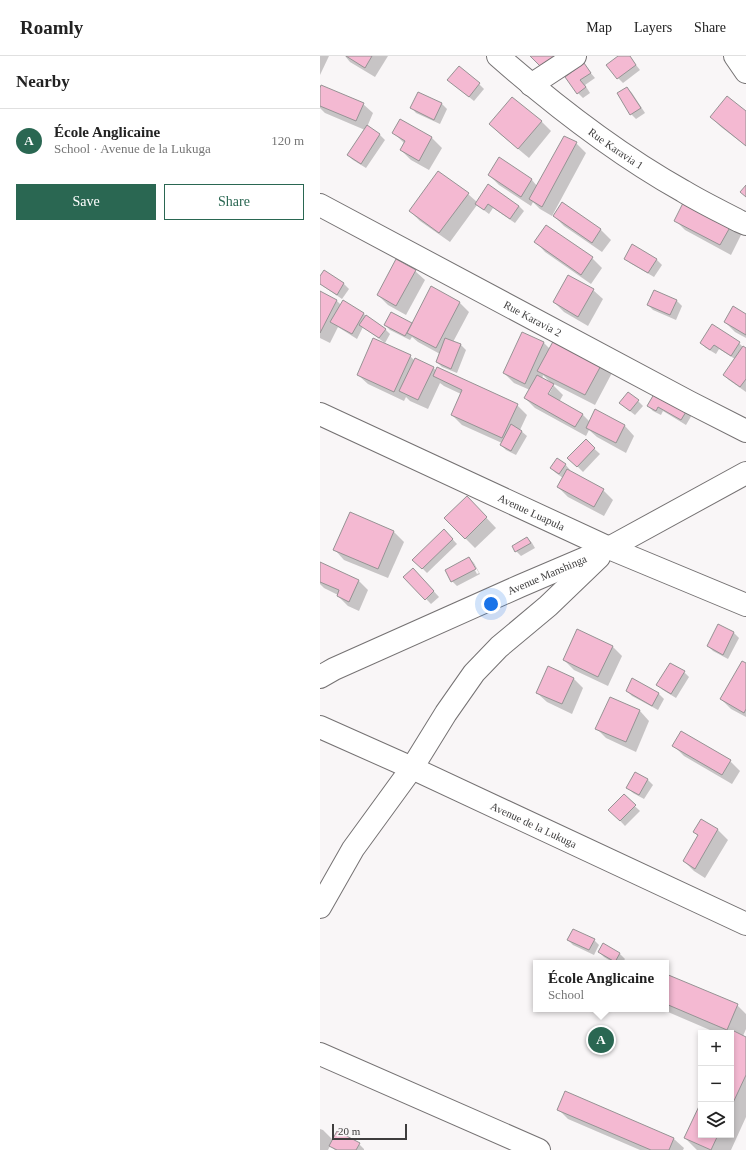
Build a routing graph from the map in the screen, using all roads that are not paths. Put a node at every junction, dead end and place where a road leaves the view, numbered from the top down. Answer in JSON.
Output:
{"nodes":[{"id":1,"x":498,"y":56,"type":"edge"},
{"id":2,"x":575,"y":56,"type":"edge"},
{"id":3,"x":735,"y":56,"type":"edge"},
{"id":4,"x":746,"y":72,"type":"edge"},
{"id":5,"x":531,"y":84,"type":"junction"},
{"id":6,"x":320,"y":205,"type":"edge"},
{"id":7,"x":746,"y":224,"type":"edge"},
{"id":8,"x":320,"y":414,"type":"edge"},
{"id":9,"x":746,"y":431,"type":"edge"},
{"id":10,"x":746,"y":473,"type":"edge"},
{"id":11,"x":609,"y":548,"type":"junction"},
{"id":12,"x":746,"y":605,"type":"edge"},
{"id":13,"x":320,"y":677,"type":"edge"},
{"id":14,"x":320,"y":727,"type":"edge"},
{"id":15,"x":412,"y":768,"type":"junction"},
{"id":16,"x":320,"y":907,"type":"edge"},
{"id":17,"x":746,"y":924,"type":"edge"},
{"id":18,"x":320,"y":1054,"type":"edge"},
{"id":19,"x":540,"y":1150,"type":"edge"}],
"edges":[{"from":1,"to":5,"type":"street","name":"Rue Karavia 1"},
{"from":2,"to":5,"type":"street"},
{"from":3,"to":4,"type":"street"},
{"from":5,"to":7,"type":"street","name":"Rue Karavia 1"},
{"from":6,"to":9,"type":"street","name":"Rue Karavia 2"},
{"from":8,"to":11,"type":"street","name":"Avenue Luapula"},
{"from":10,"to":11,"type":"street","name":"Avenue Manshinga"},
{"from":11,"to":12,"type":"street","name":"Avenue Luapula"},
{"from":11,"to":13,"type":"street","name":"Avenue Manshinga"},
{"from":11,"to":15,"type":"street"},
{"from":14,"to":15,"type":"street","name":"Avenue de la Lukuga"},
{"from":15,"to":16,"type":"street"},
{"from":15,"to":17,"type":"street","name":"Avenue de la Lukuga"},
{"from":18,"to":19,"type":"street"}]}
